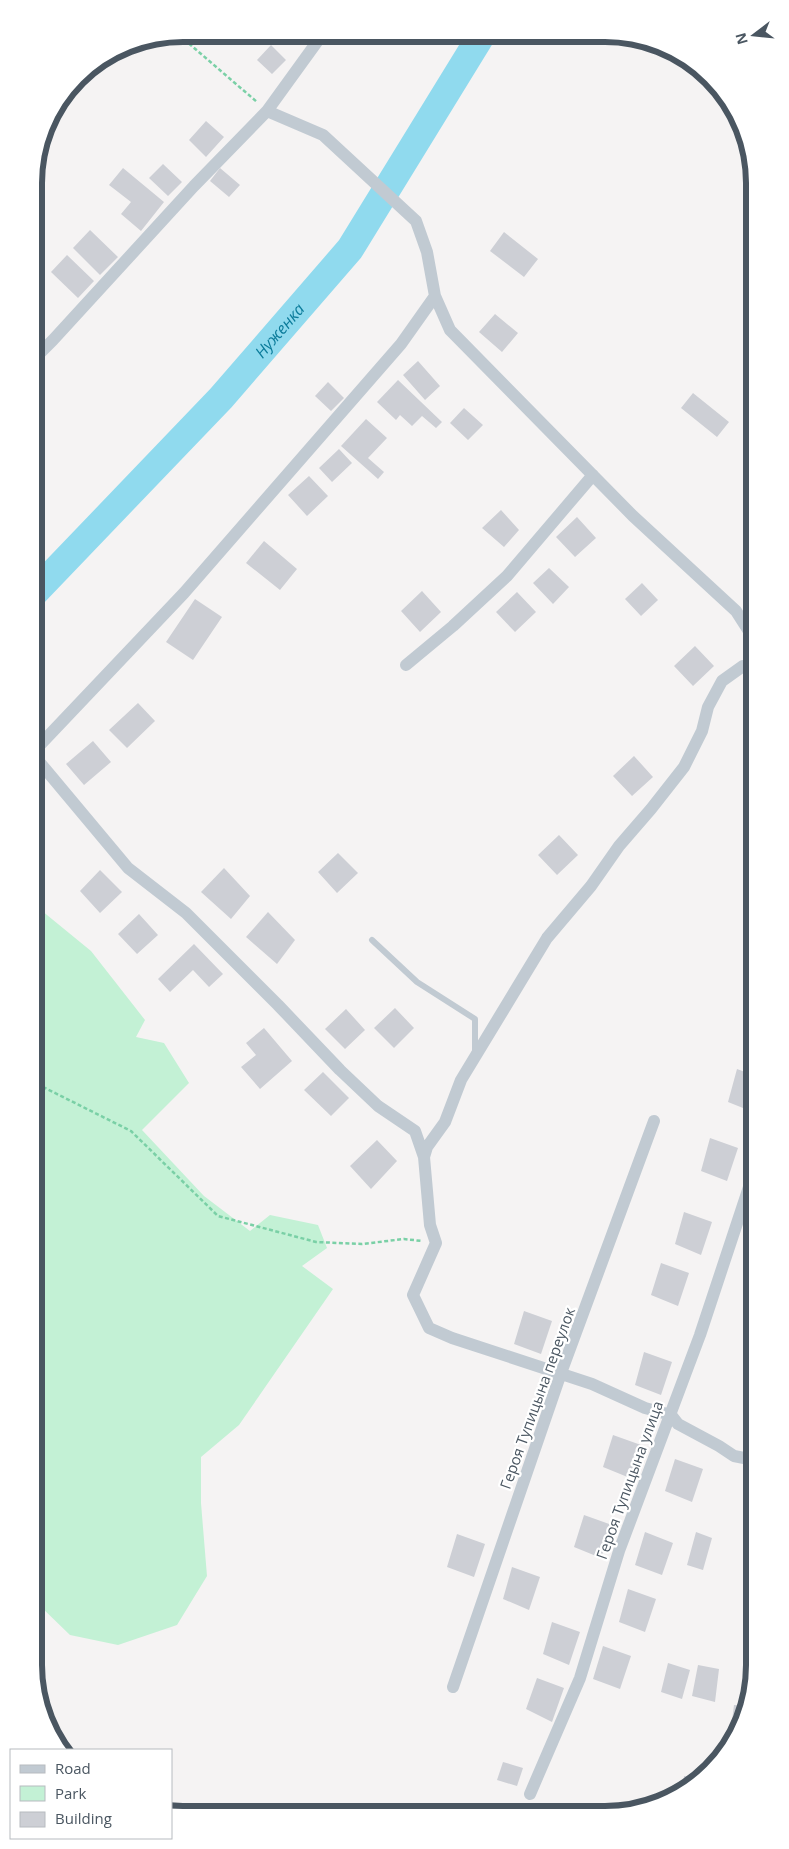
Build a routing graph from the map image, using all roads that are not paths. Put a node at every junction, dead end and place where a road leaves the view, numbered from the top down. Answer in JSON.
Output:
{"nodes":[{"id":1,"x":317,"y":42,"type":"edge"},
{"id":2,"x":267,"y":111,"type":"junction"},
{"id":3,"x":436,"y":296,"type":"junction"},
{"id":4,"x":43,"y":350,"type":"edge"},
{"id":5,"x":593,"y":476,"type":"junction"},
{"id":6,"x":746,"y":627,"type":"edge"},
{"id":7,"x":406,"y":665,"type":"dead end"},
{"id":8,"x":746,"y":666,"type":"edge"},
{"id":9,"x":43,"y":742,"type":"edge"},
{"id":10,"x":43,"y":766,"type":"edge"},
{"id":11,"x":372,"y":940,"type":"dead end"},
{"id":12,"x":474,"y":1056,"type":"junction"},
{"id":13,"x":654,"y":1121,"type":"dead end"},
{"id":14,"x":424,"y":1157,"type":"junction"},
{"id":15,"x":746,"y":1196,"type":"edge"},
{"id":16,"x":562,"y":1373,"type":"junction"},
{"id":17,"x":671,"y":1415,"type":"junction"},
{"id":18,"x":746,"y":1458,"type":"edge"},
{"id":19,"x":453,"y":1687,"type":"dead end"},
{"id":20,"x":530,"y":1794,"type":"dead end"}],
"edges":[{"from":1,"to":2,"type":"street"},
{"from":2,"to":3,"type":"street"},
{"from":2,"to":4,"type":"street"},
{"from":3,"to":5,"type":"street"},
{"from":3,"to":9,"type":"street"},
{"from":5,"to":6,"type":"street"},
{"from":5,"to":7,"type":"street"},
{"from":8,"to":12,"type":"street"},
{"from":10,"to":14,"type":"street"},
{"from":11,"to":12,"type":"lane"},
{"from":12,"to":14,"type":"street"},
{"from":13,"to":16,"type":"street","name":"Героя Тупицына переулок"},
{"from":14,"to":16,"type":"street"},
{"from":15,"to":17,"type":"street","name":"Героя Тупицына улица"},
{"from":16,"to":17,"type":"street"},
{"from":16,"to":19,"type":"street","name":"Героя Тупицына переулок"},
{"from":17,"to":18,"type":"street"},
{"from":17,"to":20,"type":"street","name":"Героя Тупицына улица"}]}
